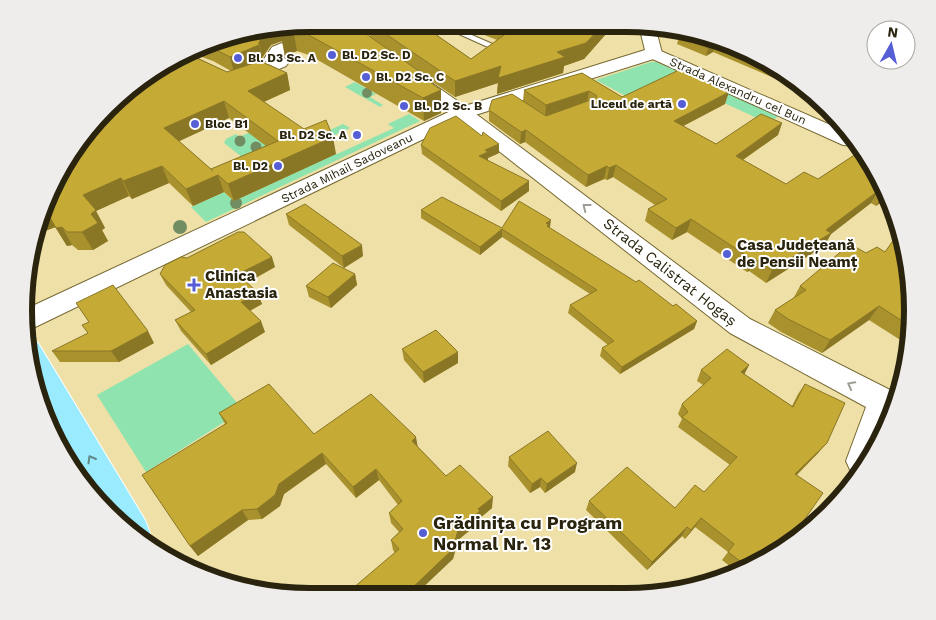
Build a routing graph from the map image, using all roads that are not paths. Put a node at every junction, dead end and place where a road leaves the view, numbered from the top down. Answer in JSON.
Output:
{"nodes":[{"id":1,"x":317,"y":32,"type":"edge"},
{"id":2,"x":460,"y":32,"type":"edge"},
{"id":3,"x":649,"y":34,"type":"edge"},
{"id":4,"x":493,"y":46,"type":"edge"},
{"id":5,"x":654,"y":53,"type":"junction"},
{"id":6,"x":397,"y":66,"type":"edge"},
{"id":7,"x":222,"y":75,"type":"edge"},
{"id":8,"x":462,"y":113,"type":"junction"},
{"id":9,"x":844,"y":138,"type":"edge"},
{"id":10,"x":32,"y":318,"type":"edge"},
{"id":11,"x":40,"y":371,"type":"edge"},
{"id":12,"x":887,"y":403,"type":"edge"},
{"id":13,"x":121,"y":513,"type":"edge"}],
"edges":[{"from":1,"to":7,"type":"street"},
{"from":2,"to":4,"type":"lane"},
{"from":3,"to":5,"type":"street"},
{"from":5,"to":8,"type":"street","name":"Strada Mihail Sadoveanu"},
{"from":5,"to":9,"type":"street","name":"Strada Alexandru cel Bun"},
{"from":6,"to":8,"type":"street","name":"Strada Calistrat Hogaș"},
{"from":8,"to":10,"type":"street","name":"Strada Mihail Sadoveanu"},
{"from":12,"to":8,"type":"street","name":"Strada Calistrat Hogaș","one_way":true},
{"from":13,"to":11,"type":"main road","one_way":true}]}
